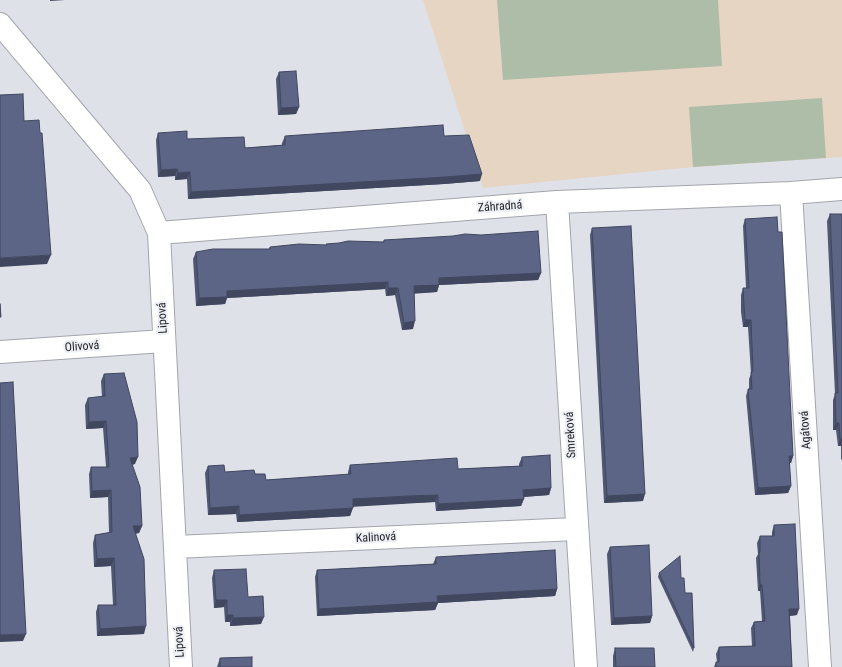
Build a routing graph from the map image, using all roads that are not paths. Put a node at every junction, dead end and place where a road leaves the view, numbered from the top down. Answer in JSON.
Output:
{"nodes":[{"id":1,"x":0,"y":24,"type":"edge"},
{"id":2,"x":842,"y":189,"type":"edge"},
{"id":3,"x":791,"y":193,"type":"junction"},
{"id":4,"x":557,"y":202,"type":"junction"},
{"id":5,"x":159,"y":233,"type":"junction"},
{"id":6,"x":164,"y":341,"type":"junction"},
{"id":7,"x":0,"y":352,"type":"edge"},
{"id":8,"x":576,"y":529,"type":"junction"},
{"id":9,"x":175,"y":547,"type":"junction"},
{"id":10,"x":181,"y":667,"type":"edge"},
{"id":11,"x":586,"y":667,"type":"edge"},
{"id":12,"x":820,"y":667,"type":"edge"}],
"edges":[{"from":1,"to":5,"type":"street","name":"Lipová"},
{"from":2,"to":3,"type":"street","name":"Záhradná"},
{"from":3,"to":4,"type":"street","name":"Záhradná"},
{"from":3,"to":12,"type":"street","name":"Agátová"},
{"from":4,"to":5,"type":"street","name":"Záhradná"},
{"from":4,"to":8,"type":"street","name":"Smreková"},
{"from":5,"to":6,"type":"street","name":"Lipová"},
{"from":6,"to":7,"type":"street","name":"Olivová"},
{"from":6,"to":9,"type":"street","name":"Lipová"},
{"from":8,"to":9,"type":"street","name":"Kalinová"},
{"from":8,"to":11,"type":"street","name":"Smreková"},
{"from":9,"to":10,"type":"street","name":"Lipová"}]}
